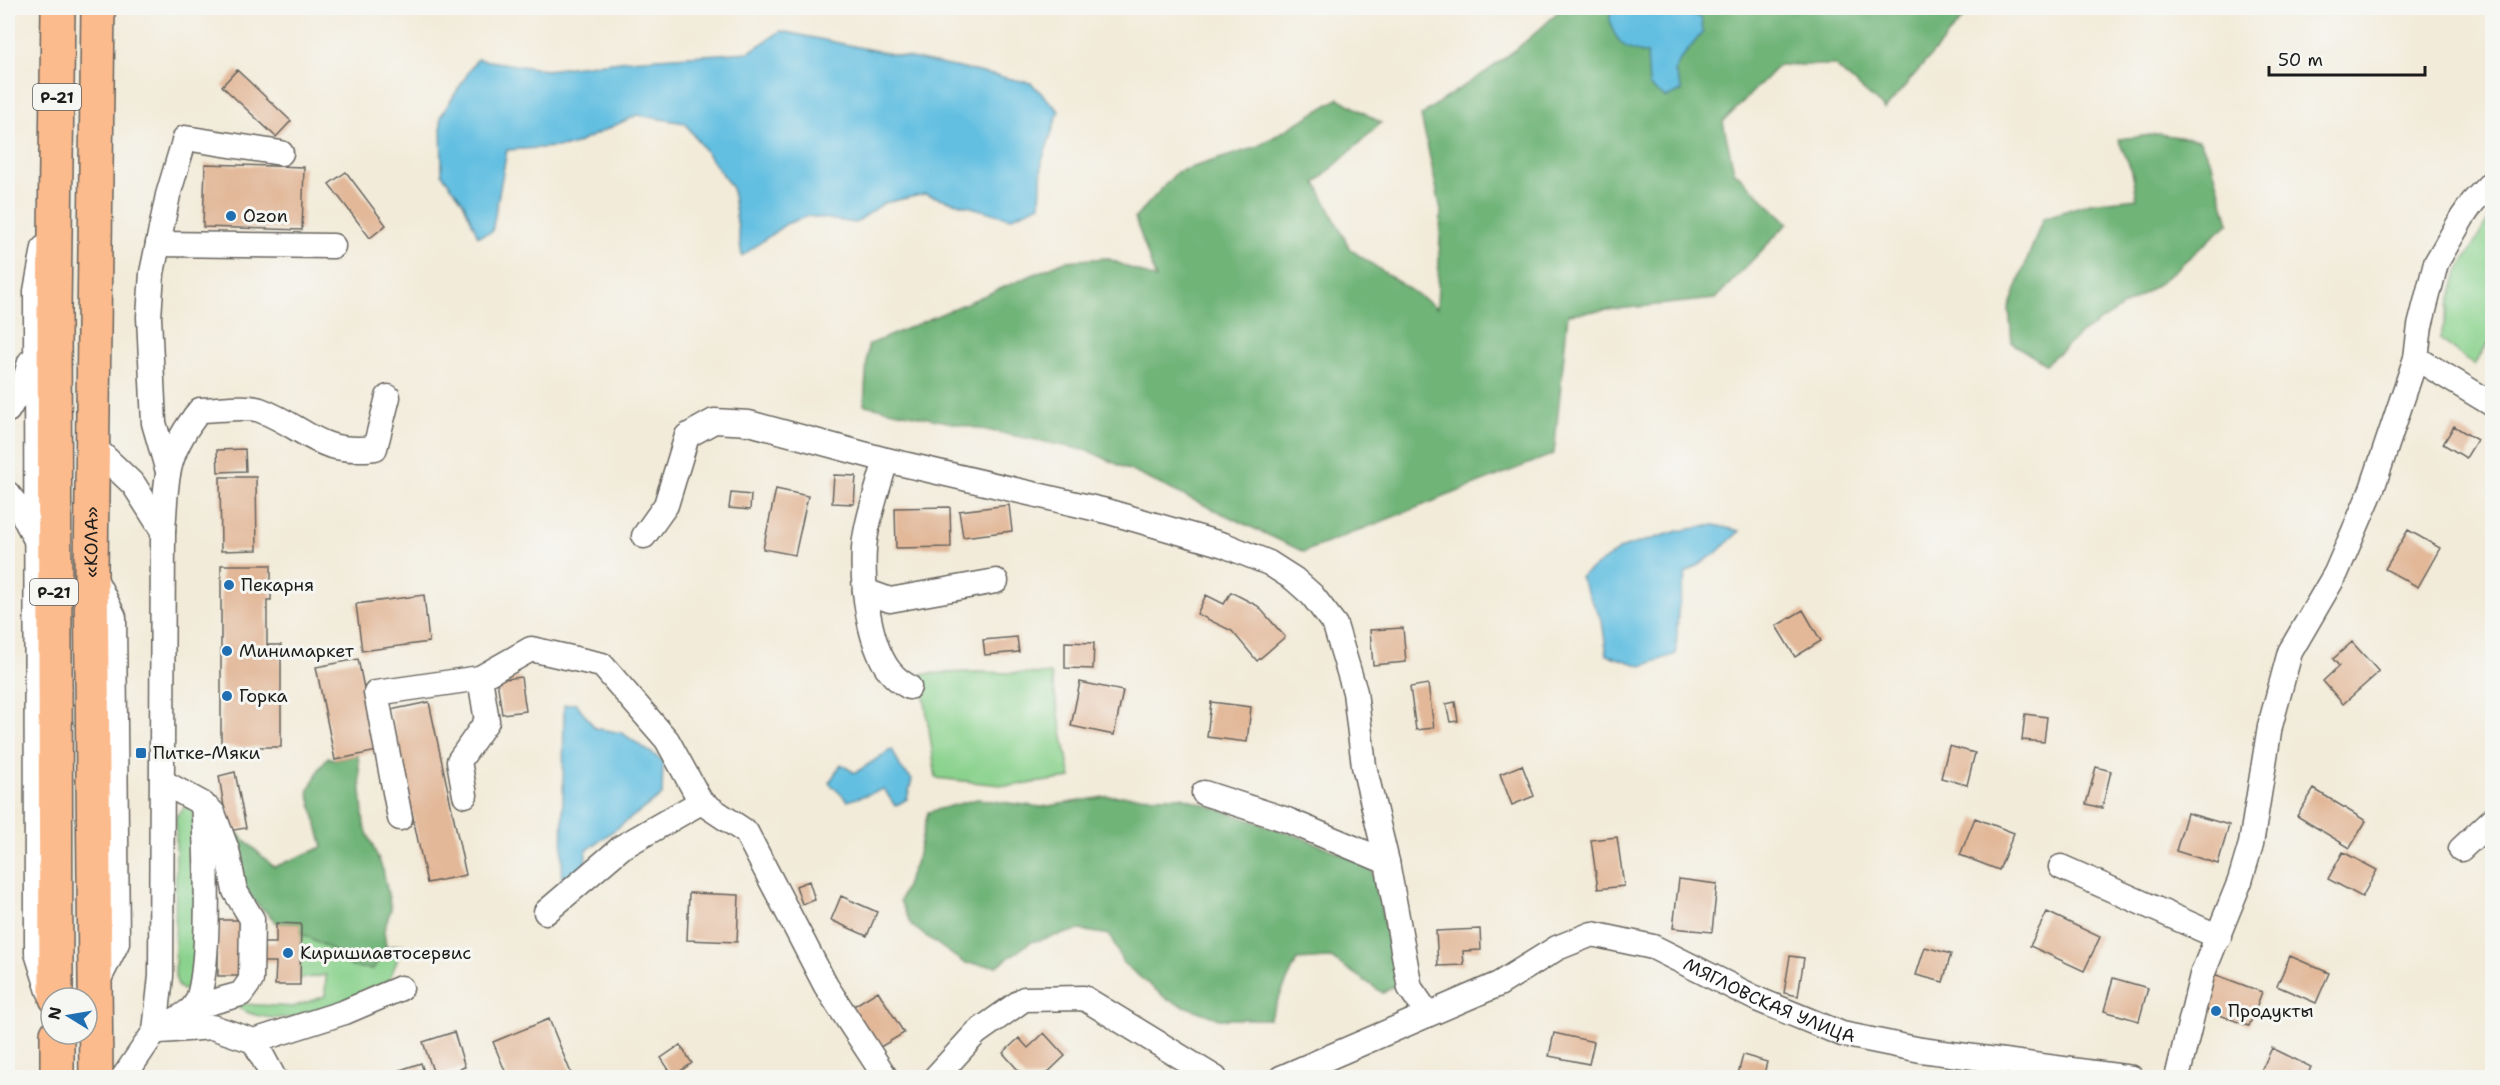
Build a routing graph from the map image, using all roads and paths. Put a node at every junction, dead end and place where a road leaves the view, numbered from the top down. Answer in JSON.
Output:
{"nodes":[{"id":1,"x":58,"y":8,"type":"edge"},
{"id":2,"x":98,"y":8,"type":"edge"},
{"id":3,"x":281,"y":153,"type":"dead end"},
{"id":4,"x":2493,"y":182,"type":"edge"},
{"id":5,"x":56,"y":187,"type":"junction"},
{"id":6,"x":158,"y":244,"type":"junction"},
{"id":7,"x":333,"y":246,"type":"dead end"},
{"id":8,"x":36,"y":346,"type":"junction"},
{"id":9,"x":2416,"y":358,"type":"junction"},
{"id":10,"x":387,"y":397,"type":"dead end"},
{"id":11,"x":2493,"y":404,"type":"edge"},
{"id":12,"x":8,"y":410,"type":"edge"},
{"id":13,"x":93,"y":446,"type":"junction"},
{"id":14,"x":886,"y":460,"type":"junction"},
{"id":15,"x":167,"y":468,"type":"junction"},
{"id":16,"x":8,"y":494,"type":"edge"},
{"id":17,"x":163,"y":531,"type":"junction"},
{"id":18,"x":644,"y":536,"type":"dead end"},
{"id":19,"x":35,"y":538,"type":"junction"},
{"id":20,"x":996,"y":581,"type":"dead end"},
{"id":21,"x":865,"y":591,"type":"junction"},
{"id":22,"x":480,"y":678,"type":"junction"},
{"id":23,"x":909,"y":687,"type":"dead end"},
{"id":24,"x":163,"y":782,"type":"junction"},
{"id":25,"x":1204,"y":793,"type":"dead end"},
{"id":26,"x":465,"y":795,"type":"dead end"},
{"id":27,"x":701,"y":802,"type":"junction"},
{"id":28,"x":203,"y":804,"type":"junction"},
{"id":29,"x":399,"y":818,"type":"dead end"},
{"id":30,"x":2493,"y":820,"type":"edge"},
{"id":31,"x":2461,"y":849,"type":"dead end"},
{"id":32,"x":1387,"y":862,"type":"junction"},
{"id":33,"x":2061,"y":867,"type":"dead end"},
{"id":34,"x":546,"y":912,"type":"dead end"},
{"id":35,"x":2219,"y":937,"type":"junction"},
{"id":36,"x":47,"y":986,"type":"edge"},
{"id":37,"x":56,"y":986,"type":"edge"},
{"id":38,"x":401,"y":988,"type":"dead end"},
{"id":39,"x":194,"y":1007,"type":"junction"},
{"id":40,"x":1428,"y":1014,"type":"junction"},
{"id":41,"x":155,"y":1031,"type":"junction"},
{"id":42,"x":254,"y":1041,"type":"junction"},
{"id":43,"x":57,"y":1046,"type":"edge"},
{"id":44,"x":57,"y":1077,"type":"edge"},
{"id":45,"x":96,"y":1077,"type":"edge"},
{"id":46,"x":123,"y":1077,"type":"edge"},
{"id":47,"x":273,"y":1077,"type":"edge"},
{"id":48,"x":886,"y":1077,"type":"edge"},
{"id":49,"x":935,"y":1077,"type":"edge"},
{"id":50,"x":1215,"y":1077,"type":"edge"},
{"id":51,"x":1281,"y":1077,"type":"edge"},
{"id":52,"x":2132,"y":1077,"type":"edge"},
{"id":53,"x":2177,"y":1077,"type":"edge"}],
"edges":[{"from":1,"to":5,"type":"highway","name":"«КОЛА»","number":"Р-21"},
{"from":2,"to":13,"type":"highway","name":"«КОЛА»","number":"Р-21"},
{"from":3,"to":6,"type":"street"},
{"from":4,"to":9,"type":"street"},
{"from":5,"to":8,"type":"street"},
{"from":5,"to":37,"type":"highway","name":"«КОЛА»","number":"Р-21"},
{"from":6,"to":7,"type":"street"},
{"from":6,"to":15,"type":"street"},
{"from":8,"to":12,"type":"street"},
{"from":8,"to":19,"type":"street"},
{"from":9,"to":11,"type":"street"},
{"from":9,"to":35,"type":"street"},
{"from":10,"to":15,"type":"street"},
{"from":13,"to":17,"type":"street"},
{"from":13,"to":45,"type":"highway","name":"«КОЛА»","number":"Р-21"},
{"from":14,"to":18,"type":"street"},
{"from":14,"to":21,"type":"street"},
{"from":14,"to":32,"type":"street"},
{"from":15,"to":17,"type":"street"},
{"from":16,"to":19,"type":"street"},
{"from":17,"to":24,"type":"street"},
{"from":19,"to":36,"type":"street"},
{"from":20,"to":21,"type":"street"},
{"from":21,"to":23,"type":"street"},
{"from":22,"to":26,"type":"street"},
{"from":22,"to":27,"type":"street"},
{"from":22,"to":29,"type":"street"},
{"from":24,"to":28,"type":"street"},
{"from":24,"to":41,"type":"street"},
{"from":25,"to":32,"type":"street"},
{"from":27,"to":34,"type":"street"},
{"from":27,"to":48,"type":"street"},
{"from":28,"to":39,"type":"street"},
{"from":28,"to":39,"type":"street"},
{"from":30,"to":31,"type":"street"},
{"from":32,"to":40,"type":"street"},
{"from":33,"to":35,"type":"street"},
{"from":35,"to":53,"type":"street"},
{"from":38,"to":42,"type":"street"},
{"from":39,"to":41,"type":"street"},
{"from":40,"to":51,"type":"street","name":"МЯГЛОВСКАЯ УЛИЦА"},
{"from":40,"to":52,"type":"street","name":"МЯГЛОВСКАЯ УЛИЦА"},
{"from":41,"to":42,"type":"street"},
{"from":41,"to":46,"type":"street"},
{"from":42,"to":47,"type":"street"},
{"from":43,"to":44,"type":"highway"},
{"from":49,"to":50,"type":"street"}]}
